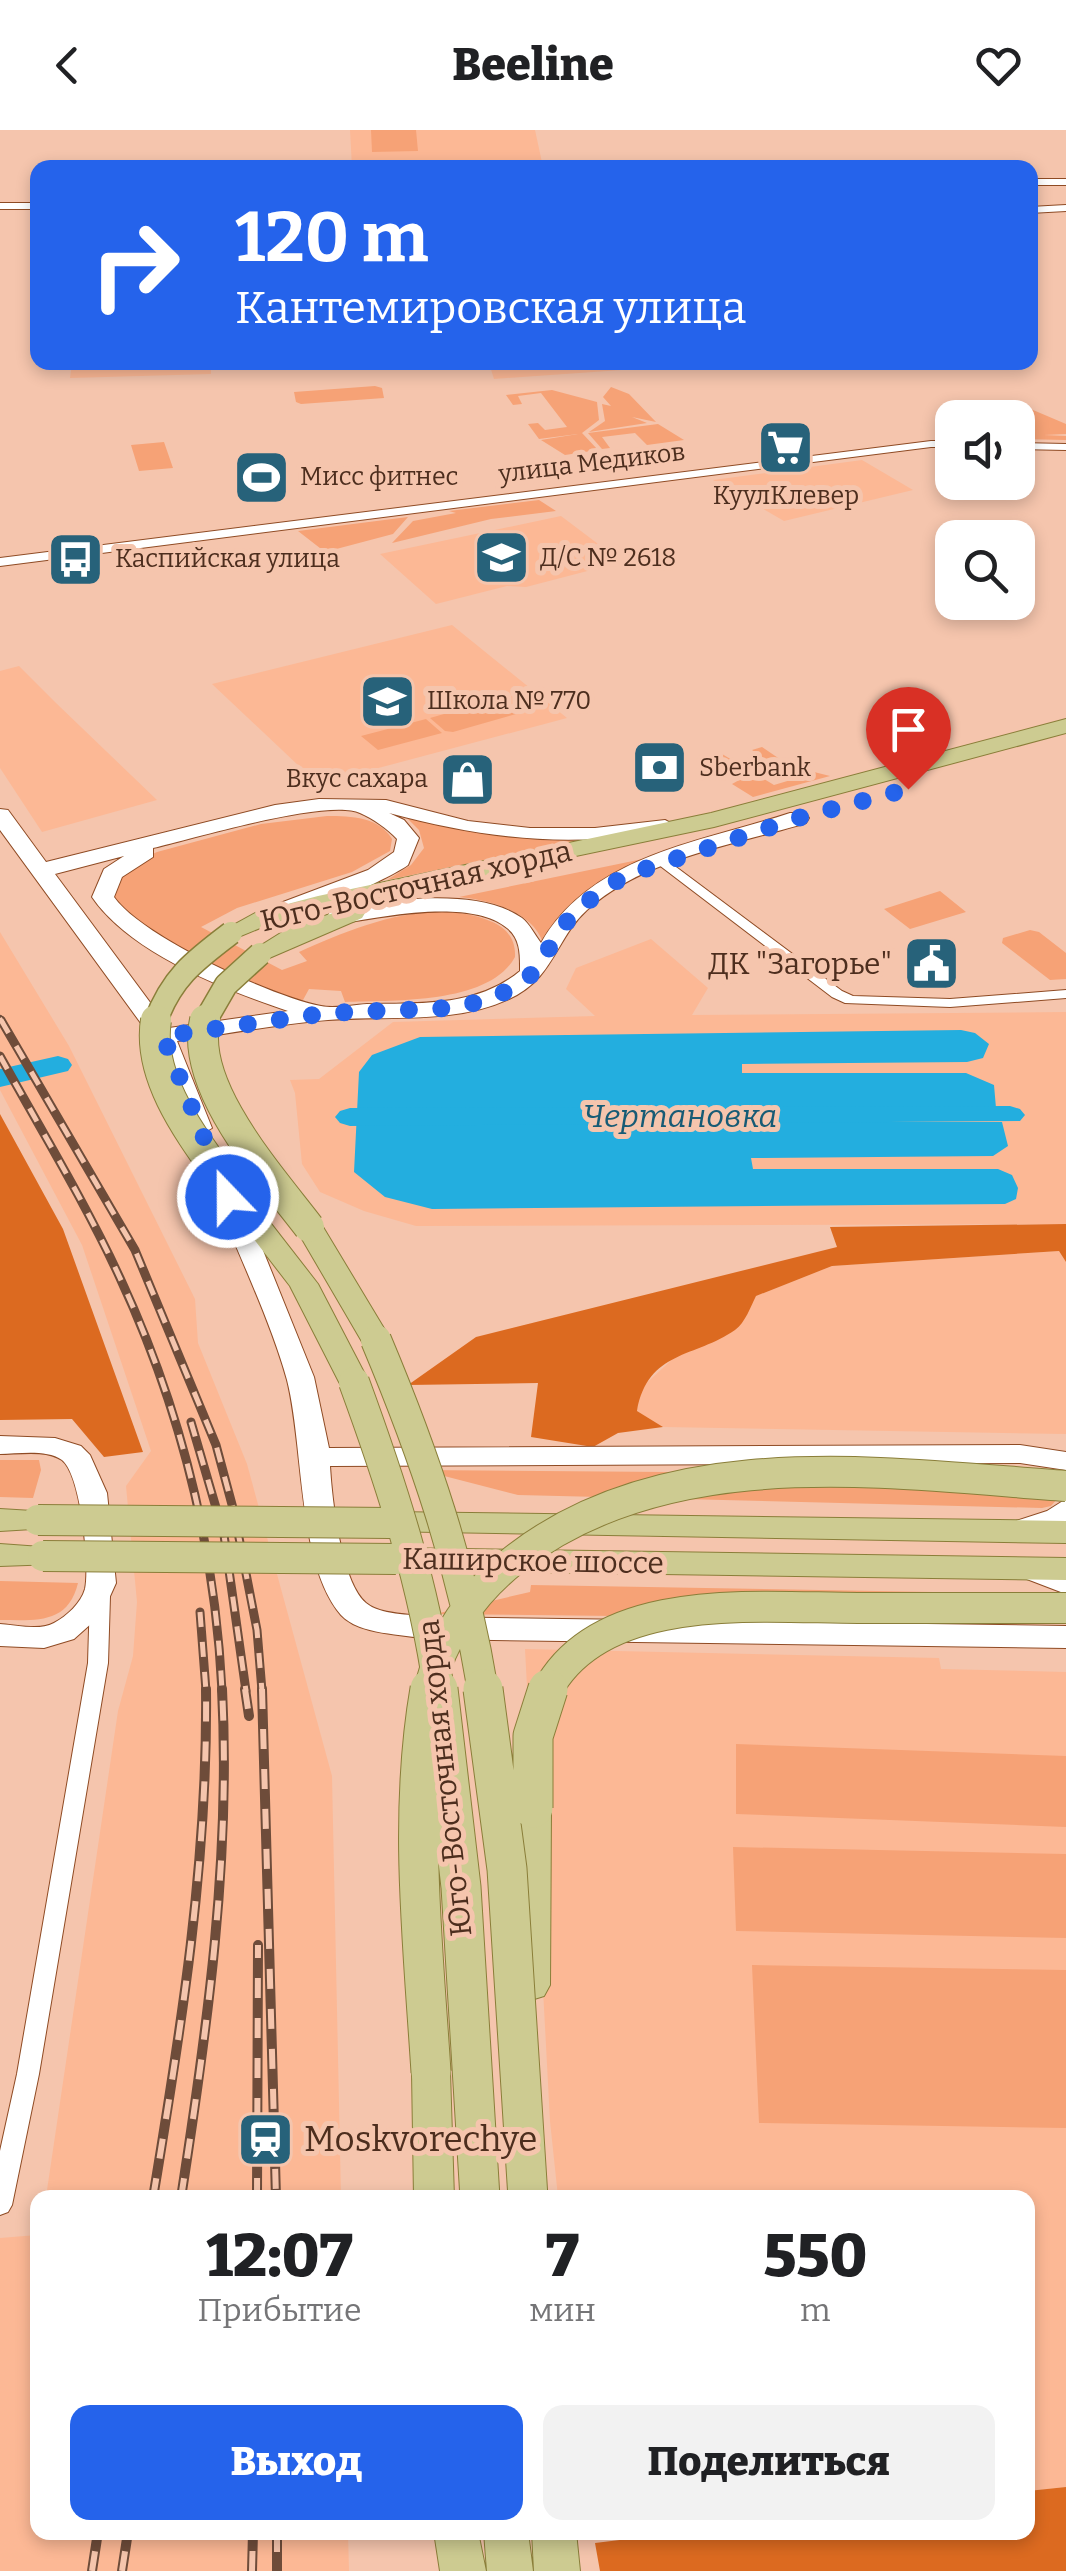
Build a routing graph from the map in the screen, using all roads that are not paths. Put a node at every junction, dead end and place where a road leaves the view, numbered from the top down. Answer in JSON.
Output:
{"nodes":[{"id":1,"x":1038,"y":182,"type":"edge"},
{"id":2,"x":1066,"y":182,"type":"edge"},
{"id":3,"x":0,"y":206,"type":"edge"},
{"id":4,"x":30,"y":206,"type":"edge"},
{"id":5,"x":1066,"y":208,"type":"edge"},
{"id":6,"x":1038,"y":210,"type":"edge"},
{"id":7,"x":935,"y":445,"type":"edge"},
{"id":8,"x":1035,"y":446,"type":"edge"},
{"id":9,"x":1066,"y":447,"type":"edge"},
{"id":10,"x":0,"y":562,"type":"edge"},
{"id":11,"x":1066,"y":726,"type":"edge"},
{"id":12,"x":1066,"y":745,"type":"edge"},
{"id":13,"x":330,"y":804,"type":"junction"},
{"id":14,"x":0,"y":815,"type":"edge"},
{"id":15,"x":798,"y":818,"type":"junction"},
{"id":16,"x":714,"y":820,"type":"junction"},
{"id":17,"x":164,"y":840,"type":"junction"},
{"id":18,"x":664,"y":862,"type":"junction"},
{"id":19,"x":39,"y":871,"type":"junction"},
{"id":20,"x":266,"y":917,"type":"junction"},
{"id":21,"x":338,"y":917,"type":"junction"},
{"id":22,"x":532,"y":974,"type":"junction"},
{"id":23,"x":1066,"y":994,"type":"edge"},
{"id":24,"x":328,"y":1013,"type":"junction"},
{"id":25,"x":163,"y":1036,"type":"junction"},
{"id":26,"x":0,"y":1445,"type":"edge"},
{"id":27,"x":991,"y":1454,"type":"junction"},
{"id":28,"x":314,"y":1456,"type":"junction"},
{"id":29,"x":1066,"y":1461,"type":"edge"},
{"id":30,"x":1066,"y":1474,"type":"edge"},
{"id":31,"x":1066,"y":1486,"type":"edge"},
{"id":32,"x":1066,"y":1510,"type":"edge"},
{"id":33,"x":0,"y":1520,"type":"edge"},
{"id":34,"x":1018,"y":1531,"type":"junction"},
{"id":35,"x":1066,"y":1532,"type":"edge"},
{"id":36,"x":0,"y":1554,"type":"edge"},
{"id":37,"x":1030,"y":1569,"type":"junction"},
{"id":38,"x":1066,"y":1569,"type":"edge"},
{"id":39,"x":1066,"y":1584,"type":"edge"},
{"id":40,"x":100,"y":1595,"type":"junction"},
{"id":41,"x":1066,"y":1608,"type":"edge"},
{"id":42,"x":0,"y":1634,"type":"edge"},
{"id":43,"x":1056,"y":1635,"type":"edge"},
{"id":44,"x":434,"y":2190,"type":"edge"},
{"id":45,"x":479,"y":2190,"type":"edge"},
{"id":46,"x":528,"y":2190,"type":"edge"},
{"id":47,"x":528,"y":2190,"type":"edge"},
{"id":48,"x":0,"y":2205,"type":"edge"},
{"id":49,"x":457,"y":2540,"type":"edge"},
{"id":50,"x":507,"y":2540,"type":"edge"},
{"id":51,"x":555,"y":2540,"type":"edge"},
{"id":52,"x":463,"y":2571,"type":"edge"},
{"id":53,"x":510,"y":2571,"type":"edge"},
{"id":54,"x":557,"y":2571,"type":"edge"}],
"edges":[{"from":1,"to":2,"type":"street"},
{"from":3,"to":4,"type":"street"},
{"from":5,"to":6,"type":"street"},
{"from":7,"to":10,"type":"street","name":"улица Медиков"},
{"from":8,"to":9,"type":"street"},
{"from":11,"to":16,"type":"main road","name":"Юго-Восточная хорда"},
{"from":12,"to":15,"type":"main road","name":"Юго-Восточная хорда"},
{"from":13,"to":16,"type":"main road"},
{"from":13,"to":17,"type":"main road"},
{"from":13,"to":20,"type":"main road"},
{"from":14,"to":19,"type":"main road"},
{"from":15,"to":18,"type":"main road"},
{"from":15,"to":21,"type":"main road","name":"Юго-Восточная хорда"},
{"from":16,"to":20,"type":"main road","name":"Юго-Восточная хорда"},
{"from":17,"to":19,"type":"main road"},
{"from":17,"to":24,"type":"main road"},
{"from":18,"to":22,"type":"main road"},
{"from":18,"to":23,"type":"street"},
{"from":19,"to":25,"type":"main road"},
{"from":20,"to":45,"type":"main road","name":"Юго-Восточная хорда","bridge":true},
{"from":21,"to":22,"type":"main road"},
{"from":21,"to":46,"type":"main road","name":"Юго-Восточная хорда","bridge":true},
{"from":22,"to":24,"type":"main road"},
{"from":24,"to":25,"type":"main road"},
{"from":25,"to":28,"type":"main road"},
{"from":26,"to":40,"type":"main road"},
{"from":27,"to":28,"type":"main road"},
{"from":27,"to":29,"type":"main road"},
{"from":27,"to":30,"type":"main road"},
{"from":28,"to":43,"type":"main road"},
{"from":31,"to":44,"type":"main road","bridge":true},
{"from":32,"to":34,"type":"main road"},
{"from":33,"to":34,"type":"main road","name":"Каширское шоссе","bridge":true},
{"from":34,"to":35,"type":"main road","name":"Каширское шоссе"},
{"from":36,"to":37,"type":"main road","name":"Каширское шоссе","bridge":true},
{"from":37,"to":38,"type":"main road","name":"Каширское шоссе"},
{"from":37,"to":39,"type":"main road"},
{"from":40,"to":42,"type":"main road"},
{"from":40,"to":48,"type":"street"},
{"from":41,"to":47,"type":"main road","bridge":true},
{"from":49,"to":52,"type":"main road"},
{"from":50,"to":53,"type":"main road"},
{"from":51,"to":54,"type":"main road"}]}
